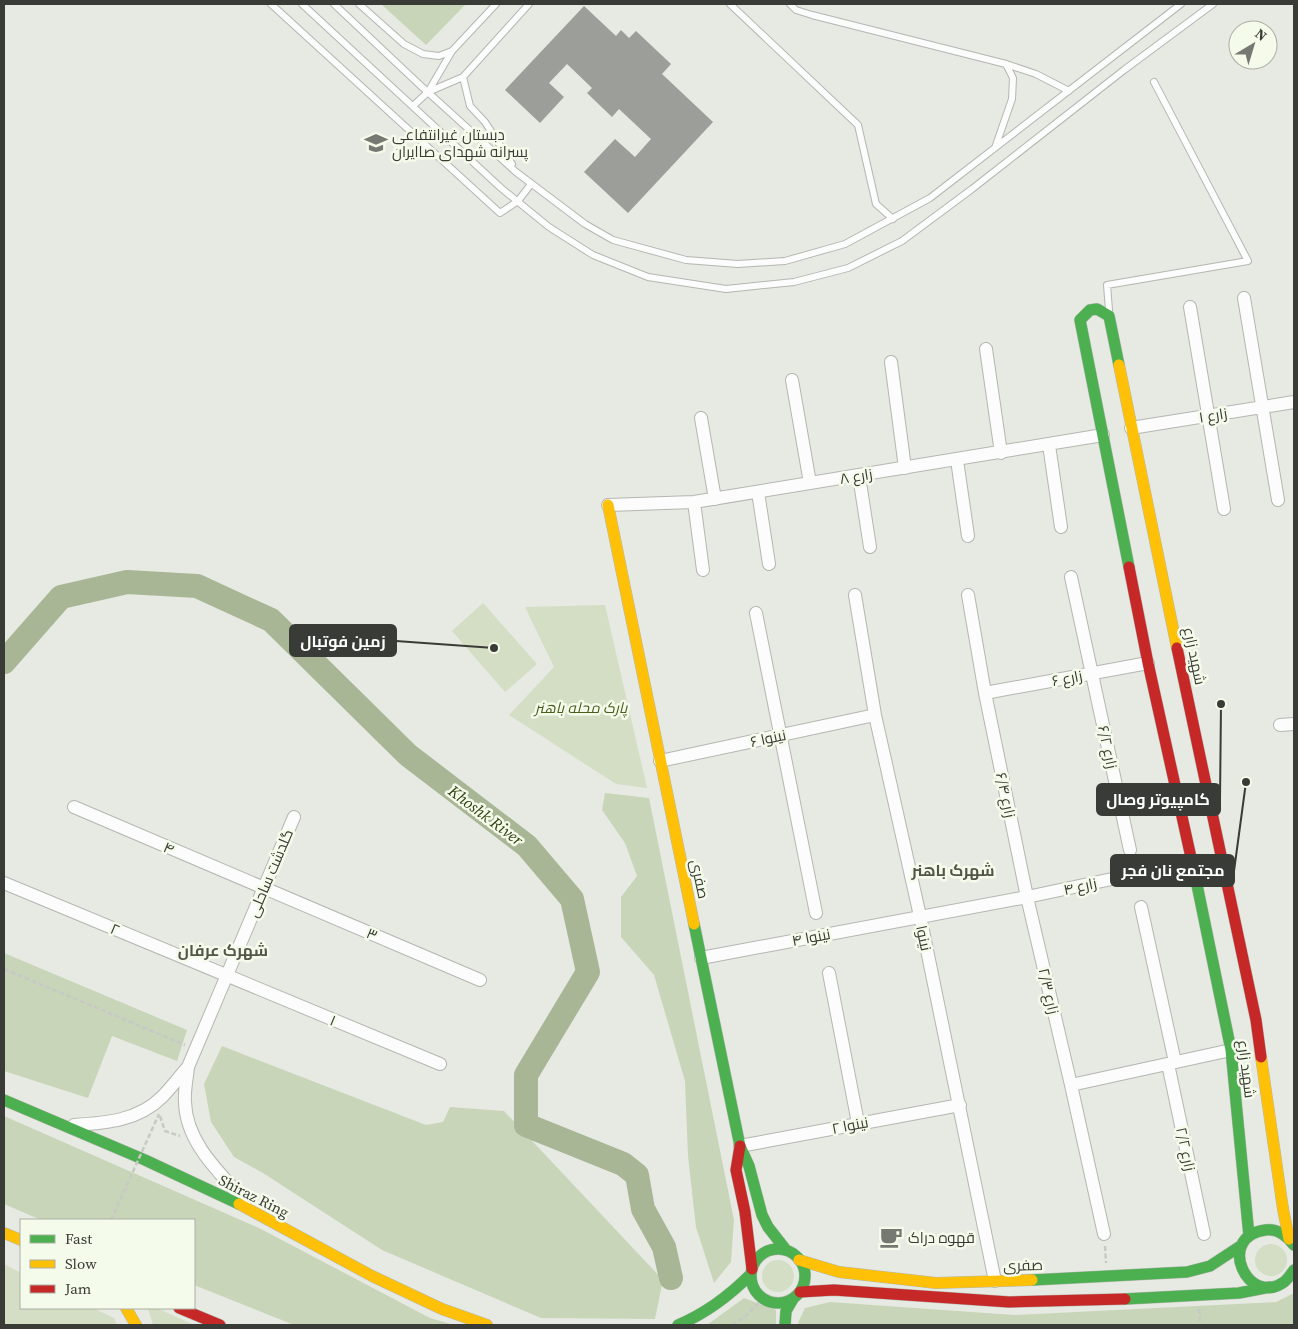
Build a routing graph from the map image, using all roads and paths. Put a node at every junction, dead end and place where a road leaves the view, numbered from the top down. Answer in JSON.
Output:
{"nodes":[{"id":1,"x":270,"y":4,"type":"edge"},
{"id":2,"x":302,"y":4,"type":"edge"},
{"id":3,"x":334,"y":4,"type":"edge"},
{"id":4,"x":359,"y":4,"type":"edge"},
{"id":5,"x":496,"y":4,"type":"edge"},
{"id":6,"x":529,"y":4,"type":"edge"},
{"id":7,"x":730,"y":4,"type":"edge"},
{"id":8,"x":790,"y":4,"type":"edge"},
{"id":9,"x":1181,"y":4,"type":"edge"},
{"id":10,"x":1213,"y":4,"type":"edge"},
{"id":11,"x":452,"y":51,"type":"junction"},
{"id":12,"x":1006,"y":64,"type":"junction"},
{"id":13,"x":463,"y":77,"type":"junction"},
{"id":14,"x":1154,"y":82,"type":"dead end"},
{"id":15,"x":1069,"y":91,"type":"junction"},
{"id":16,"x":428,"y":92,"type":"junction"},
{"id":17,"x":413,"y":106,"type":"junction"},
{"id":18,"x":994,"y":148,"type":"junction"},
{"id":19,"x":516,"y":172,"type":"junction"},
{"id":20,"x":531,"y":184,"type":"junction"},
{"id":21,"x":518,"y":201,"type":"junction"},
{"id":22,"x":893,"y":219,"type":"junction"},
{"id":23,"x":1244,"y":298,"type":"dead end"},
{"id":24,"x":1190,"y":307,"type":"dead end"},
{"id":25,"x":1109,"y":316,"type":"junction"},
{"id":26,"x":986,"y":349,"type":"dead end"},
{"id":27,"x":891,"y":362,"type":"dead end"},
{"id":28,"x":792,"y":380,"type":"dead end"},
{"id":29,"x":1294,"y":402,"type":"edge"},
{"id":30,"x":1263,"y":407,"type":"junction"},
{"id":31,"x":1208,"y":416,"type":"junction"},
{"id":32,"x":701,"y":418,"type":"dead end"},
{"id":33,"x":1131,"y":428,"type":"junction"},
{"id":34,"x":1103,"y":435,"type":"junction"},
{"id":35,"x":1048,"y":445,"type":"junction"},
{"id":36,"x":1002,"y":453,"type":"junction"},
{"id":37,"x":957,"y":460,"type":"junction"},
{"id":38,"x":905,"y":468,"type":"junction"},
{"id":39,"x":859,"y":476,"type":"junction"},
{"id":40,"x":810,"y":484,"type":"junction"},
{"id":41,"x":758,"y":492,"type":"junction"},
{"id":42,"x":715,"y":499,"type":"junction"},
{"id":43,"x":1278,"y":500,"type":"dead end"},
{"id":44,"x":694,"y":502,"type":"junction"},
{"id":45,"x":608,"y":506,"type":"joint"},
{"id":46,"x":1224,"y":509,"type":"dead end"},
{"id":47,"x":1061,"y":527,"type":"dead end"},
{"id":48,"x":968,"y":536,"type":"dead end"},
{"id":49,"x":870,"y":546,"type":"dead end"},
{"id":50,"x":769,"y":564,"type":"dead end"},
{"id":51,"x":703,"y":570,"type":"dead end"},
{"id":52,"x":1071,"y":577,"type":"dead end"},
{"id":53,"x":855,"y":595,"type":"dead end"},
{"id":54,"x":968,"y":595,"type":"dead end"},
{"id":55,"x":756,"y":613,"type":"dead end"},
{"id":56,"x":1148,"y":663,"type":"junction"},
{"id":57,"x":1092,"y":674,"type":"junction"},
{"id":58,"x":985,"y":693,"type":"junction"},
{"id":59,"x":875,"y":715,"type":"junction"},
{"id":60,"x":1294,"y":724,"type":"edge"},
{"id":61,"x":1280,"y":725,"type":"dead end"},
{"id":62,"x":780,"y":736,"type":"junction"},
{"id":63,"x":660,"y":761,"type":"junction"},
{"id":64,"x":74,"y":808,"type":"dead end"},
{"id":65,"x":294,"y":817,"type":"dead end"},
{"id":66,"x":1130,"y":850,"type":"dead end"},
{"id":67,"x":1192,"y":862,"type":"junction"},
{"id":68,"x":4,"y":883,"type":"edge"},
{"id":69,"x":264,"y":888,"type":"junction"},
{"id":70,"x":1027,"y":897,"type":"junction"},
{"id":71,"x":1141,"y":907,"type":"dead end"},
{"id":72,"x":816,"y":913,"type":"dead end"},
{"id":73,"x":920,"y":916,"type":"junction"},
{"id":74,"x":701,"y":958,"type":"junction"},
{"id":75,"x":4,"y":969,"type":"edge"},
{"id":76,"x":829,"y":973,"type":"dead end"},
{"id":77,"x":227,"y":976,"type":"junction"},
{"id":78,"x":480,"y":980,"type":"dead end"},
{"id":79,"x":195,"y":1049,"type":"junction"},
{"id":80,"x":1231,"y":1050,"type":"junction"},
{"id":81,"x":1172,"y":1063,"type":"junction"},
{"id":82,"x":440,"y":1064,"type":"dead end"},
{"id":83,"x":188,"y":1067,"type":"junction"},
{"id":84,"x":1071,"y":1085,"type":"junction"},
{"id":85,"x":4,"y":1100,"type":"edge"},
{"id":86,"x":960,"y":1105,"type":"junction"},
{"id":87,"x":858,"y":1123,"type":"junction"},
{"id":88,"x":66,"y":1126,"type":"junction"},
{"id":89,"x":166,"y":1131,"type":"dead end"},
{"id":90,"x":740,"y":1146,"type":"junction"},
{"id":91,"x":255,"y":1212,"type":"junction"},
{"id":92,"x":111,"y":1219,"type":"edge"},
{"id":93,"x":4,"y":1233,"type":"edge"},
{"id":94,"x":1104,"y":1234,"type":"joint"},
{"id":95,"x":1204,"y":1234,"type":"dead end"},
{"id":96,"x":20,"y":1240,"type":"edge"},
{"id":97,"x":1246,"y":1241,"type":"junction"},
{"id":98,"x":1292,"y":1242,"type":"edge"},
{"id":99,"x":786,"y":1250,"type":"junction"},
{"id":100,"x":799,"y":1260,"type":"junction"},
{"id":101,"x":1294,"y":1270,"type":"edge"},
{"id":102,"x":752,"y":1271,"type":"junction"},
{"id":103,"x":1108,"y":1277,"type":"junction"},
{"id":104,"x":1290,"y":1280,"type":"edge"},
{"id":105,"x":995,"y":1281,"type":"junction"},
{"id":106,"x":1270,"y":1287,"type":"junction"},
{"id":107,"x":796,"y":1296,"type":"junction"},
{"id":108,"x":763,"y":1298,"type":"junction"},
{"id":109,"x":127,"y":1309,"type":"edge"},
{"id":110,"x":181,"y":1309,"type":"edge"},
{"id":111,"x":1200,"y":1318,"type":"dead end"},
{"id":112,"x":136,"y":1325,"type":"edge"},
{"id":113,"x":220,"y":1325,"type":"edge"},
{"id":114,"x":487,"y":1325,"type":"edge"},
{"id":115,"x":678,"y":1325,"type":"edge"},
{"id":116,"x":732,"y":1325,"type":"edge"},
{"id":117,"x":785,"y":1325,"type":"edge"},
{"id":118,"x":1200,"y":1325,"type":"edge"}],
"edges":[{"from":1,"to":21,"type":"lane"},
{"from":2,"to":17,"type":"lane"},
{"from":3,"to":16,"type":"lane"},
{"from":4,"to":11,"type":"lane"},
{"from":5,"to":11,"type":"lane"},
{"from":6,"to":13,"type":"lane"},
{"from":7,"to":22,"type":"lane"},
{"from":8,"to":12,"type":"lane"},
{"from":9,"to":15,"type":"lane"},
{"from":10,"to":21,"type":"lane"},
{"from":11,"to":16,"type":"lane"},
{"from":12,"to":15,"type":"lane"},
{"from":12,"to":18,"type":"lane"},
{"from":13,"to":16,"type":"lane"},
{"from":13,"to":19,"type":"lane"},
{"from":14,"to":25,"type":"lane"},
{"from":15,"to":18,"type":"lane"},
{"from":16,"to":17,"type":"lane"},
{"from":16,"to":19,"type":"lane"},
{"from":17,"to":21,"type":"lane"},
{"from":18,"to":22,"type":"lane"},
{"from":19,"to":20,"type":"lane"},
{"from":20,"to":21,"type":"lane"},
{"from":20,"to":22,"type":"lane"},
{"from":23,"to":30,"type":"street"},
{"from":24,"to":31,"type":"street"},
{"from":25,"to":33,"type":"main road","name":"شهید زارع"},
{"from":25,"to":34,"type":"main road","name":"شهید زارع"},
{"from":26,"to":36,"type":"street"},
{"from":27,"to":38,"type":"street"},
{"from":28,"to":40,"type":"street"},
{"from":29,"to":30,"type":"street","name":"۱ زارع"},
{"from":30,"to":31,"type":"street","name":"۱ زارع"},
{"from":30,"to":43,"type":"street"},
{"from":31,"to":33,"type":"street","name":"۱ زارع"},
{"from":31,"to":46,"type":"street"},
{"from":32,"to":42,"type":"street"},
{"from":33,"to":98,"type":"main road","name":"شهید زارع"},
{"from":34,"to":35,"type":"street","name":"۸ زارع"},
{"from":34,"to":56,"type":"main road","name":"شهید زارع"},
{"from":35,"to":36,"type":"street","name":"۸ زارع"},
{"from":35,"to":47,"type":"street"},
{"from":36,"to":37,"type":"street","name":"۸ زارع"},
{"from":37,"to":38,"type":"street","name":"۸ زارع"},
{"from":37,"to":48,"type":"street"},
{"from":38,"to":39,"type":"street","name":"۸ زارع"},
{"from":39,"to":40,"type":"street","name":"۸ زارع"},
{"from":39,"to":49,"type":"street"},
{"from":40,"to":41,"type":"street","name":"۸ زارع"},
{"from":41,"to":42,"type":"street","name":"۸ زارع"},
{"from":41,"to":50,"type":"street"},
{"from":42,"to":44,"type":"street","name":"۸ زارع"},
{"from":44,"to":45,"type":"street","name":"۸ زارع"},
{"from":44,"to":51,"type":"street"},
{"from":45,"to":63,"type":"main road","name":"صفری"},
{"from":52,"to":57,"type":"street","name":"۶/۲ زارع"},
{"from":53,"to":59,"type":"street","name":"نینوا"},
{"from":54,"to":58,"type":"street","name":"۶/۴ زارع"},
{"from":55,"to":62,"type":"street"},
{"from":56,"to":57,"type":"street","name":"۶ زارع"},
{"from":56,"to":67,"type":"main road","name":"شهید زارع"},
{"from":57,"to":58,"type":"street","name":"۶ زارع"},
{"from":57,"to":66,"type":"street","name":"۶/۲ زارع"},
{"from":58,"to":70,"type":"street","name":"۶/۴ زارع"},
{"from":59,"to":62,"type":"street","name":"۶ نینوا"},
{"from":59,"to":73,"type":"street","name":"نینوا"},
{"from":60,"to":61,"type":"street"},
{"from":62,"to":63,"type":"street","name":"۶ نینوا"},
{"from":62,"to":72,"type":"street"},
{"from":63,"to":74,"type":"main road","name":"صفری"},
{"from":64,"to":69,"type":"street","name":"۴"},
{"from":65,"to":69,"type":"street","name":"گلدشت ساحلی"},
{"from":67,"to":70,"type":"street","name":"۴ زارع"},
{"from":67,"to":80,"type":"main road","name":"شهید زارع"},
{"from":68,"to":77,"type":"street","name":"۲"},
{"from":69,"to":77,"type":"street","name":"گلدشت ساحلی"},
{"from":69,"to":78,"type":"street","name":"۳"},
{"from":70,"to":73,"type":"street","name":"۴ زارع"},
{"from":70,"to":84,"type":"street","name":"۲/۳ زارع"},
{"from":71,"to":81,"type":"street","name":"۲/۲ زارع"},
{"from":73,"to":74,"type":"street","name":"۴ نینوا"},
{"from":73,"to":86,"type":"street","name":"نینوا"},
{"from":74,"to":90,"type":"main road","name":"صفری"},
{"from":75,"to":79,"type":"path"},
{"from":76,"to":87,"type":"street"},
{"from":77,"to":79,"type":"street","name":"گلدشت ساحلی"},
{"from":77,"to":82,"type":"street","name":"۱"},
{"from":79,"to":83,"type":"street","name":"گلدشت ساحلی"},
{"from":80,"to":81,"type":"street"},
{"from":80,"to":97,"type":"main road","name":"شهید زارع"},
{"from":81,"to":84,"type":"street"},
{"from":81,"to":95,"type":"street","name":"۲/۲ زارع"},
{"from":83,"to":88,"type":"street","name":"گلدشت ساحلی"},
{"from":83,"to":91,"type":"street","name":"گلدشت ساحلی"},
{"from":84,"to":94,"type":"street","name":"۲/۳ زارع"},
{"from":85,"to":88,"type":"main road","name":"Shiraz Ring"},
{"from":86,"to":87,"type":"street","name":"۲ نینوا"},
{"from":86,"to":105,"type":"street","name":"نینوا"},
{"from":87,"to":90,"type":"street","name":"۲ نینوا"},
{"from":88,"to":91,"type":"main road","name":"Shiraz Ring"},
{"from":89,"to":92,"type":"path","bridge":true},
{"from":90,"to":99,"type":"main road","name":"صفری"},
{"from":90,"to":102,"type":"main road"},
{"from":91,"to":114,"type":"main road","name":"Shiraz Ring"},
{"from":93,"to":96,"type":"main road"},
{"from":94,"to":103,"type":"path"},
{"from":97,"to":98,"type":"main road","name":"صفری"},
{"from":97,"to":103,"type":"main road","name":"صفری"},
{"from":97,"to":106,"type":"main road","name":"شهید زارع"},
{"from":99,"to":100,"type":"main road"},
{"from":99,"to":102,"type":"main road"},
{"from":100,"to":105,"type":"main road","name":"صفری"},
{"from":100,"to":107,"type":"main road"},
{"from":101,"to":104,"type":"main road"},
{"from":102,"to":108,"type":"main road"},
{"from":102,"to":115,"type":"main road"},
{"from":103,"to":105,"type":"main road","name":"صفری"},
{"from":104,"to":106,"type":"main road"},
{"from":106,"to":107,"type":"main road"},
{"from":107,"to":108,"type":"main road"},
{"from":107,"to":117,"type":"main road"},
{"from":108,"to":116,"type":"path"},
{"from":109,"to":112,"type":"main road"},
{"from":110,"to":113,"type":"main road"},
{"from":111,"to":118,"type":"path"}]}
